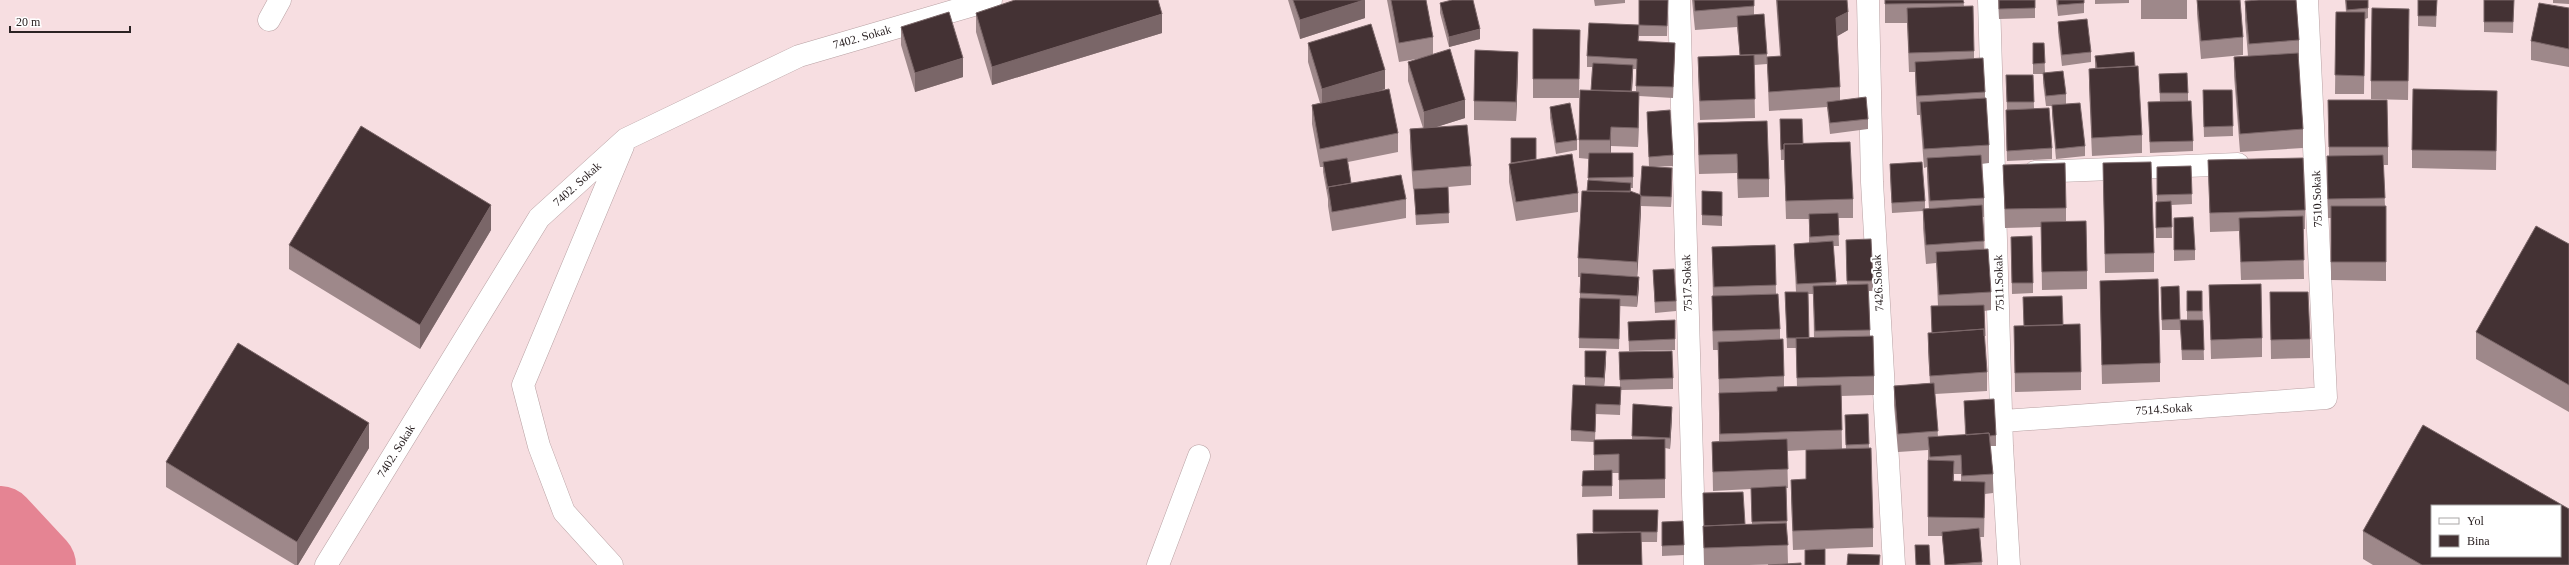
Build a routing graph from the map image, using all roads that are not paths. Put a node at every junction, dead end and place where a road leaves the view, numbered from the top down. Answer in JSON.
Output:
{"nodes":[{"id":1,"x":280,"y":0,"type":"edge"},
{"id":2,"x":991,"y":0,"type":"edge"},
{"id":3,"x":1679,"y":0,"type":"edge"},
{"id":4,"x":1868,"y":0,"type":"edge"},
{"id":5,"x":1989,"y":0,"type":"edge"},
{"id":6,"x":2307,"y":0,"type":"edge"},
{"id":7,"x":269,"y":20,"type":"dead end"},
{"id":8,"x":626,"y":139,"type":"junction"},
{"id":9,"x":2292,"y":162,"type":"edge"},
{"id":10,"x":2316,"y":162,"type":"junction"},
{"id":11,"x":2261,"y":164,"type":"edge"},
{"id":12,"x":1996,"y":174,"type":"junction"},
{"id":13,"x":2326,"y":398,"type":"joint"},
{"id":14,"x":2003,"y":421,"type":"junction"},
{"id":15,"x":1199,"y":456,"type":"dead end"},
{"id":16,"x":326,"y":565,"type":"edge"},
{"id":17,"x":612,"y":565,"type":"edge"},
{"id":18,"x":1158,"y":565,"type":"edge"},
{"id":19,"x":1695,"y":565,"type":"edge"},
{"id":20,"x":1894,"y":565,"type":"edge"},
{"id":21,"x":2009,"y":565,"type":"edge"}],
"edges":[{"from":1,"to":7,"type":"street"},
{"from":2,"to":8,"type":"street","name":"7402. Sokak"},
{"from":3,"to":19,"type":"street","name":"7517.Sokak"},
{"from":4,"to":20,"type":"street","name":"7426.Sokak"},
{"from":5,"to":12,"type":"street","name":"7511.Sokak"},
{"from":6,"to":10,"type":"street","name":"7510.Sokak"},
{"from":8,"to":16,"type":"street","name":"7402. Sokak"},
{"from":8,"to":17,"type":"street"},
{"from":9,"to":10,"type":"street"},
{"from":10,"to":13,"type":"street","name":"7510.Sokak"},
{"from":11,"to":12,"type":"street"},
{"from":12,"to":14,"type":"street","name":"7511.Sokak"},
{"from":13,"to":14,"type":"street","name":"7514.Sokak"},
{"from":14,"to":21,"type":"street","name":"7511.Sokak"},
{"from":15,"to":18,"type":"street"}]}
